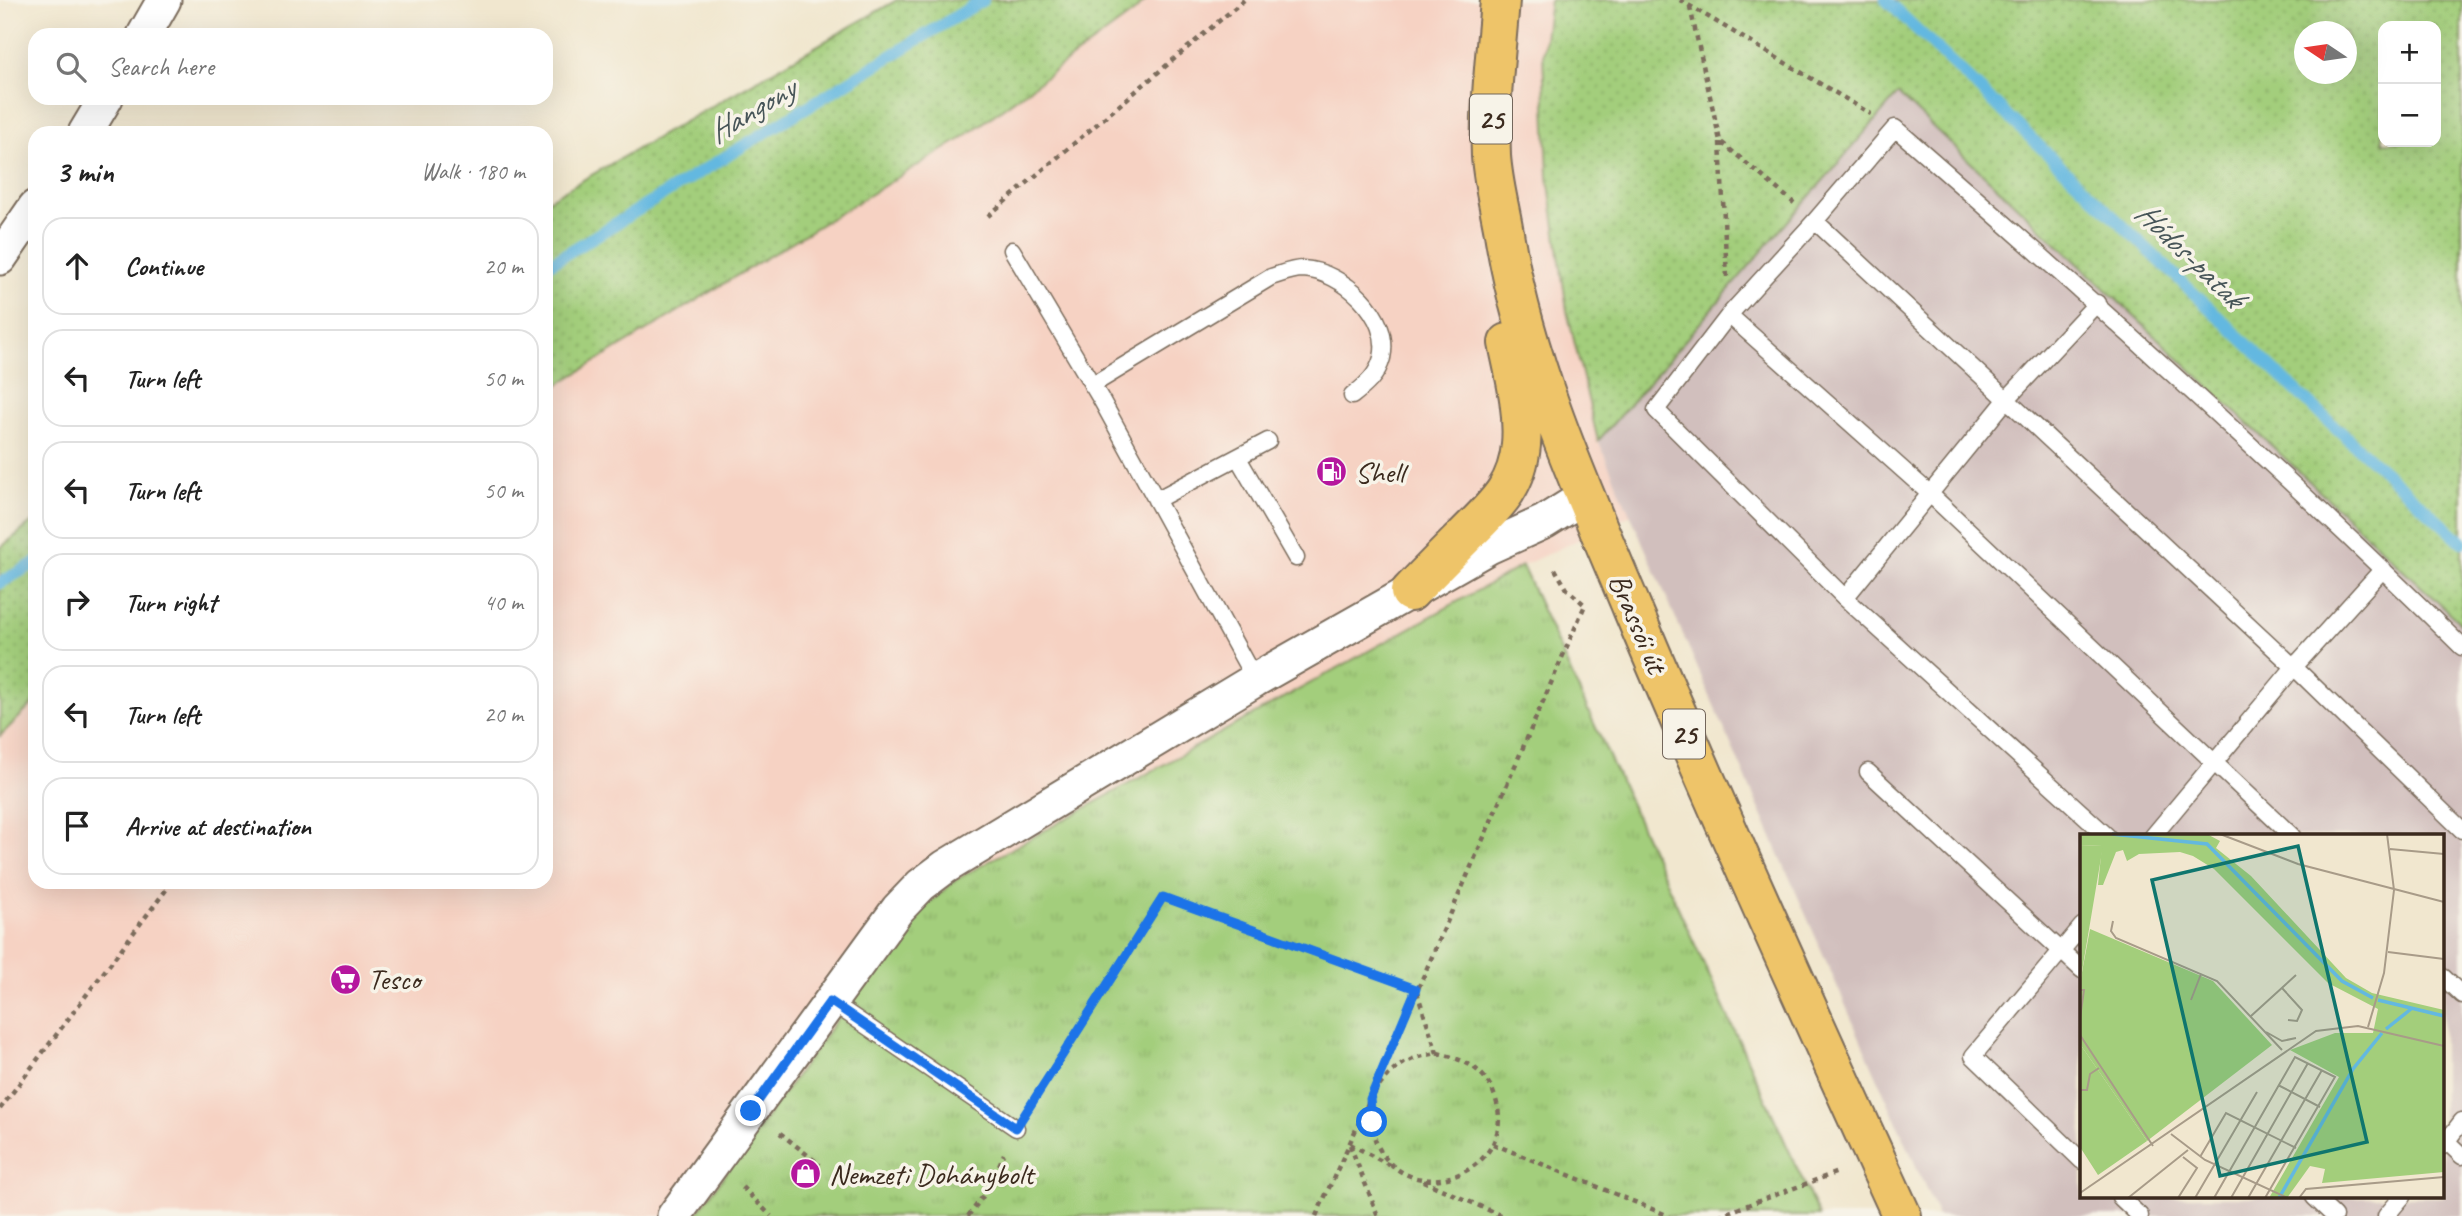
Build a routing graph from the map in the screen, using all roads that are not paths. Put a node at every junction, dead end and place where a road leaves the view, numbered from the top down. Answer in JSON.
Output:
{"nodes":[{"id":1,"x":164,"y":0,"type":"edge"},
{"id":2,"x":1500,"y":0,"type":"edge"},
{"id":3,"x":148,"y":28,"type":"edge"},
{"id":4,"x":102,"y":105,"type":"edge"},
{"id":5,"x":89,"y":126,"type":"edge"},
{"id":6,"x":28,"y":217,"type":"edge"},
{"id":7,"x":1815,"y":221,"type":"junction"},
{"id":8,"x":1505,"y":237,"type":"junction"},
{"id":9,"x":1012,"y":250,"type":"dead end"},
{"id":10,"x":0,"y":258,"type":"edge"},
{"id":11,"x":2097,"y":303,"type":"junction"},
{"id":12,"x":1729,"y":315,"type":"junction"},
{"id":13,"x":1092,"y":384,"type":"junction"},
{"id":14,"x":1352,"y":396,"type":"dead end"},
{"id":15,"x":2007,"y":399,"type":"junction"},
{"id":16,"x":1268,"y":441,"type":"dead end"},
{"id":17,"x":1238,"y":458,"type":"junction"},
{"id":18,"x":1929,"y":493,"type":"junction"},
{"id":19,"x":1584,"y":497,"type":"junction"},
{"id":20,"x":1156,"y":500,"type":"junction"},
{"id":21,"x":1296,"y":558,"type":"dead end"},
{"id":22,"x":2384,"y":569,"type":"junction"},
{"id":23,"x":1410,"y":592,"type":"junction"},
{"id":24,"x":1846,"y":598,"type":"junction"},
{"id":25,"x":2462,"y":648,"type":"edge"},
{"id":26,"x":2294,"y":667,"type":"junction"},
{"id":27,"x":1255,"y":680,"type":"junction"},
{"id":28,"x":2213,"y":763,"type":"junction"},
{"id":29,"x":1868,"y":772,"type":"dead end"},
{"id":30,"x":2462,"y":830,"type":"edge"},
{"id":31,"x":2105,"y":834,"type":"edge"},
{"id":32,"x":2155,"y":834,"type":"edge"},
{"id":33,"x":2290,"y":834,"type":"edge"},
{"id":34,"x":2080,"y":929,"type":"edge"},
{"id":35,"x":2063,"y":951,"type":"junction"},
{"id":36,"x":2080,"y":968,"type":"edge"},
{"id":37,"x":2444,"y":978,"type":"edge"},
{"id":38,"x":2462,"y":995,"type":"edge"},
{"id":39,"x":830,"y":1001,"type":"junction"},
{"id":40,"x":2462,"y":1121,"type":"edge"},
{"id":41,"x":1016,"y":1128,"type":"road end"},
{"id":42,"x":2444,"y":1142,"type":"edge"},
{"id":43,"x":2462,"y":1156,"type":"edge"},
{"id":44,"x":2080,"y":1159,"type":"edge"},
{"id":45,"x":2121,"y":1198,"type":"edge"},
{"id":46,"x":2315,"y":1198,"type":"edge"},
{"id":47,"x":2401,"y":1198,"type":"edge"},
{"id":48,"x":674,"y":1216,"type":"edge"},
{"id":49,"x":1902,"y":1216,"type":"edge"},
{"id":50,"x":2140,"y":1216,"type":"edge"},
{"id":51,"x":2334,"y":1216,"type":"edge"},
{"id":52,"x":2386,"y":1216,"type":"edge"}],
"edges":[{"from":1,"to":3,"type":"street"},
{"from":2,"to":8,"type":"main road","name":"Brassói út","number":"25"},
{"from":4,"to":5,"type":"street"},
{"from":6,"to":10,"type":"street"},
{"from":7,"to":11,"type":"lane"},
{"from":7,"to":12,"type":"lane"},
{"from":7,"to":15,"type":"lane"},
{"from":8,"to":19,"type":"main road","name":"Brassói út","number":"25"},
{"from":8,"to":23,"type":"main road"},
{"from":9,"to":13,"type":"lane"},
{"from":11,"to":15,"type":"lane"},
{"from":11,"to":22,"type":"lane"},
{"from":12,"to":18,"type":"lane"},
{"from":12,"to":24,"type":"lane"},
{"from":13,"to":14,"type":"lane"},
{"from":13,"to":20,"type":"lane"},
{"from":15,"to":18,"type":"lane"},
{"from":15,"to":26,"type":"lane"},
{"from":16,"to":17,"type":"lane"},
{"from":17,"to":20,"type":"lane"},
{"from":17,"to":21,"type":"lane"},
{"from":18,"to":24,"type":"lane"},
{"from":18,"to":28,"type":"lane"},
{"from":19,"to":23,"type":"street"},
{"from":19,"to":49,"type":"main road","name":"Brassói út","number":"25"},
{"from":20,"to":27,"type":"lane"},
{"from":22,"to":25,"type":"lane"},
{"from":22,"to":26,"type":"lane"},
{"from":23,"to":27,"type":"street"},
{"from":24,"to":31,"type":"lane"},
{"from":26,"to":28,"type":"lane"},
{"from":26,"to":30,"type":"lane"},
{"from":27,"to":39,"type":"street"},
{"from":28,"to":32,"type":"lane"},
{"from":28,"to":33,"type":"lane"},
{"from":29,"to":35,"type":"lane"},
{"from":34,"to":35,"type":"lane"},
{"from":35,"to":36,"type":"lane"},
{"from":35,"to":44,"type":"lane"},
{"from":37,"to":38,"type":"lane"},
{"from":39,"to":41,"type":"lane"},
{"from":39,"to":48,"type":"street"},
{"from":40,"to":42,"type":"lane"},
{"from":42,"to":43,"type":"lane"},
{"from":45,"to":50,"type":"lane"},
{"from":46,"to":51,"type":"lane"},
{"from":47,"to":52,"type":"lane"}]}
